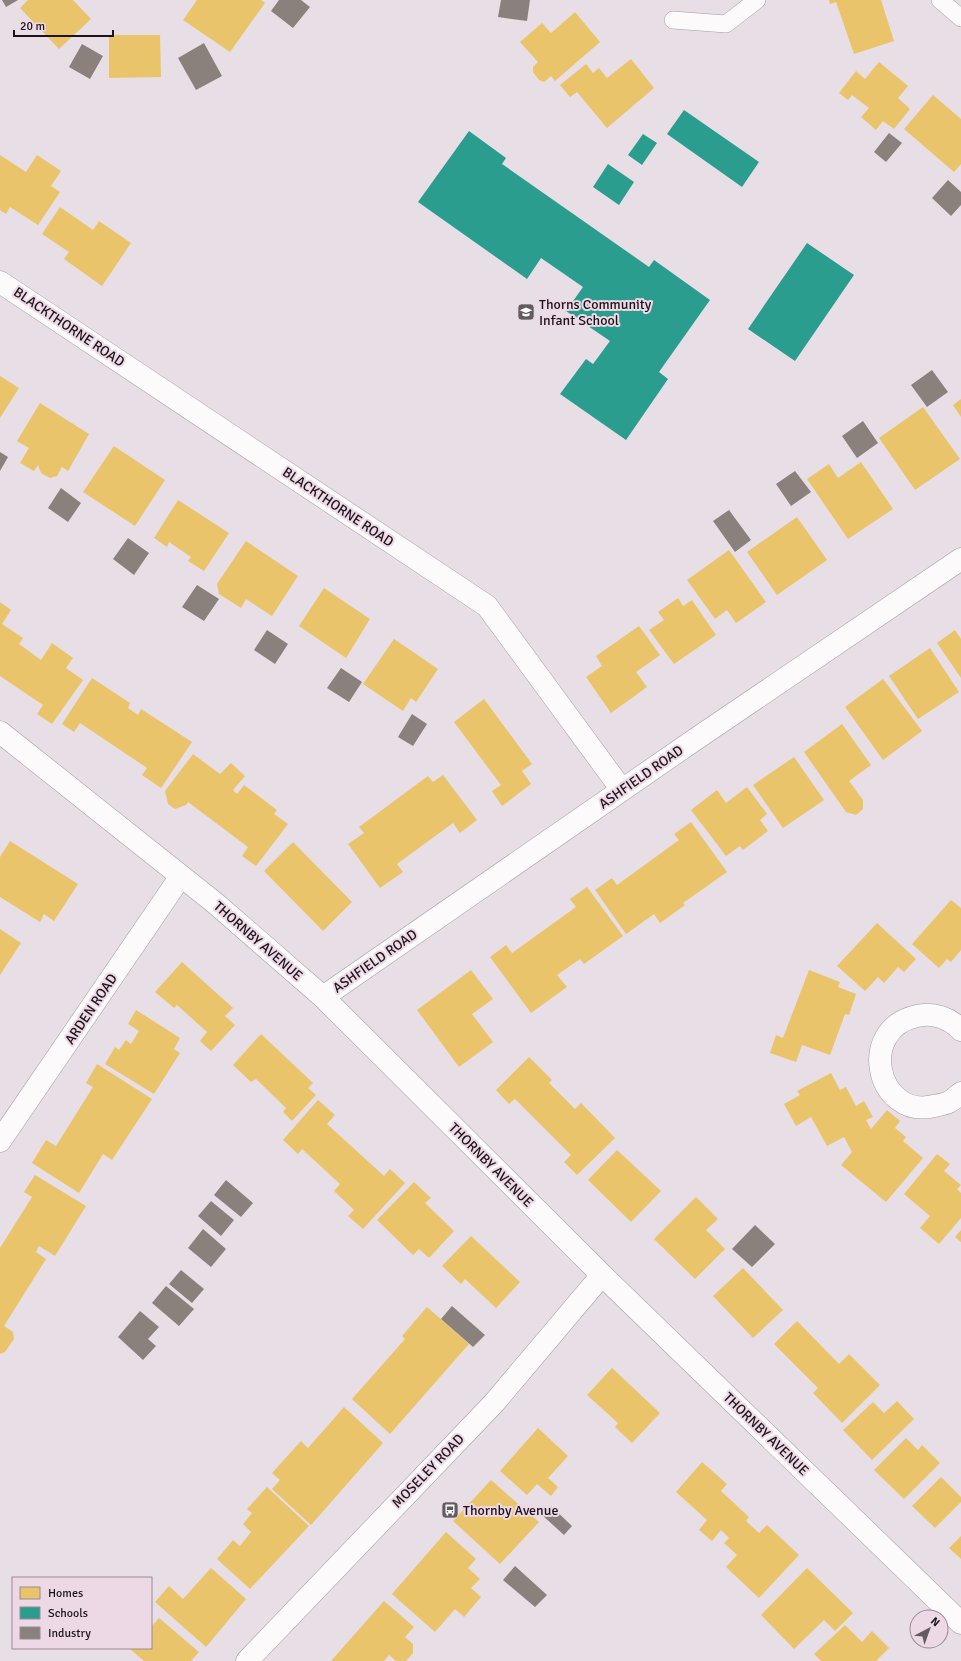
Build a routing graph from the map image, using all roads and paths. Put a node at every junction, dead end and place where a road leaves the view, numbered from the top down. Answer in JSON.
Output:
{"nodes":[{"id":1,"x":757,"y":0,"type":"edge"},
{"id":2,"x":940,"y":0,"type":"edge"},
{"id":3,"x":961,"y":18,"type":"edge"},
{"id":4,"x":673,"y":20,"type":"dead end"},
{"id":5,"x":0,"y":282,"type":"edge"},
{"id":6,"x":961,"y":559,"type":"edge"},
{"id":7,"x":0,"y":732,"type":"edge"},
{"id":8,"x":622,"y":790,"type":"junction"},
{"id":9,"x":181,"y":876,"type":"junction"},
{"id":10,"x":323,"y":997,"type":"junction"},
{"id":11,"x":961,"y":1030,"type":"edge"},
{"id":12,"x":957,"y":1103,"type":"edge"},
{"id":13,"x":0,"y":1141,"type":"edge"},
{"id":14,"x":602,"y":1275,"type":"junction"},
{"id":15,"x":961,"y":1623,"type":"edge"},
{"id":16,"x":247,"y":1661,"type":"edge"}],
"edges":[{"from":1,"to":4,"type":"lane"},
{"from":2,"to":3,"type":"lane"},
{"from":5,"to":8,"type":"street","name":"BLACKTHORNE ROAD"},
{"from":6,"to":8,"type":"street","name":"ASHFIELD ROAD"},
{"from":7,"to":9,"type":"street","name":"THORNBY AVENUE"},
{"from":8,"to":10,"type":"street","name":"ASHFIELD ROAD"},
{"from":9,"to":10,"type":"street","name":"THORNBY AVENUE"},
{"from":9,"to":13,"type":"street","name":"ARDEN ROAD"},
{"from":10,"to":14,"type":"street","name":"THORNBY AVENUE"},
{"from":11,"to":12,"type":"street"},
{"from":14,"to":15,"type":"street","name":"THORNBY AVENUE"},
{"from":14,"to":16,"type":"street","name":"MOSELEY ROAD"}]}
